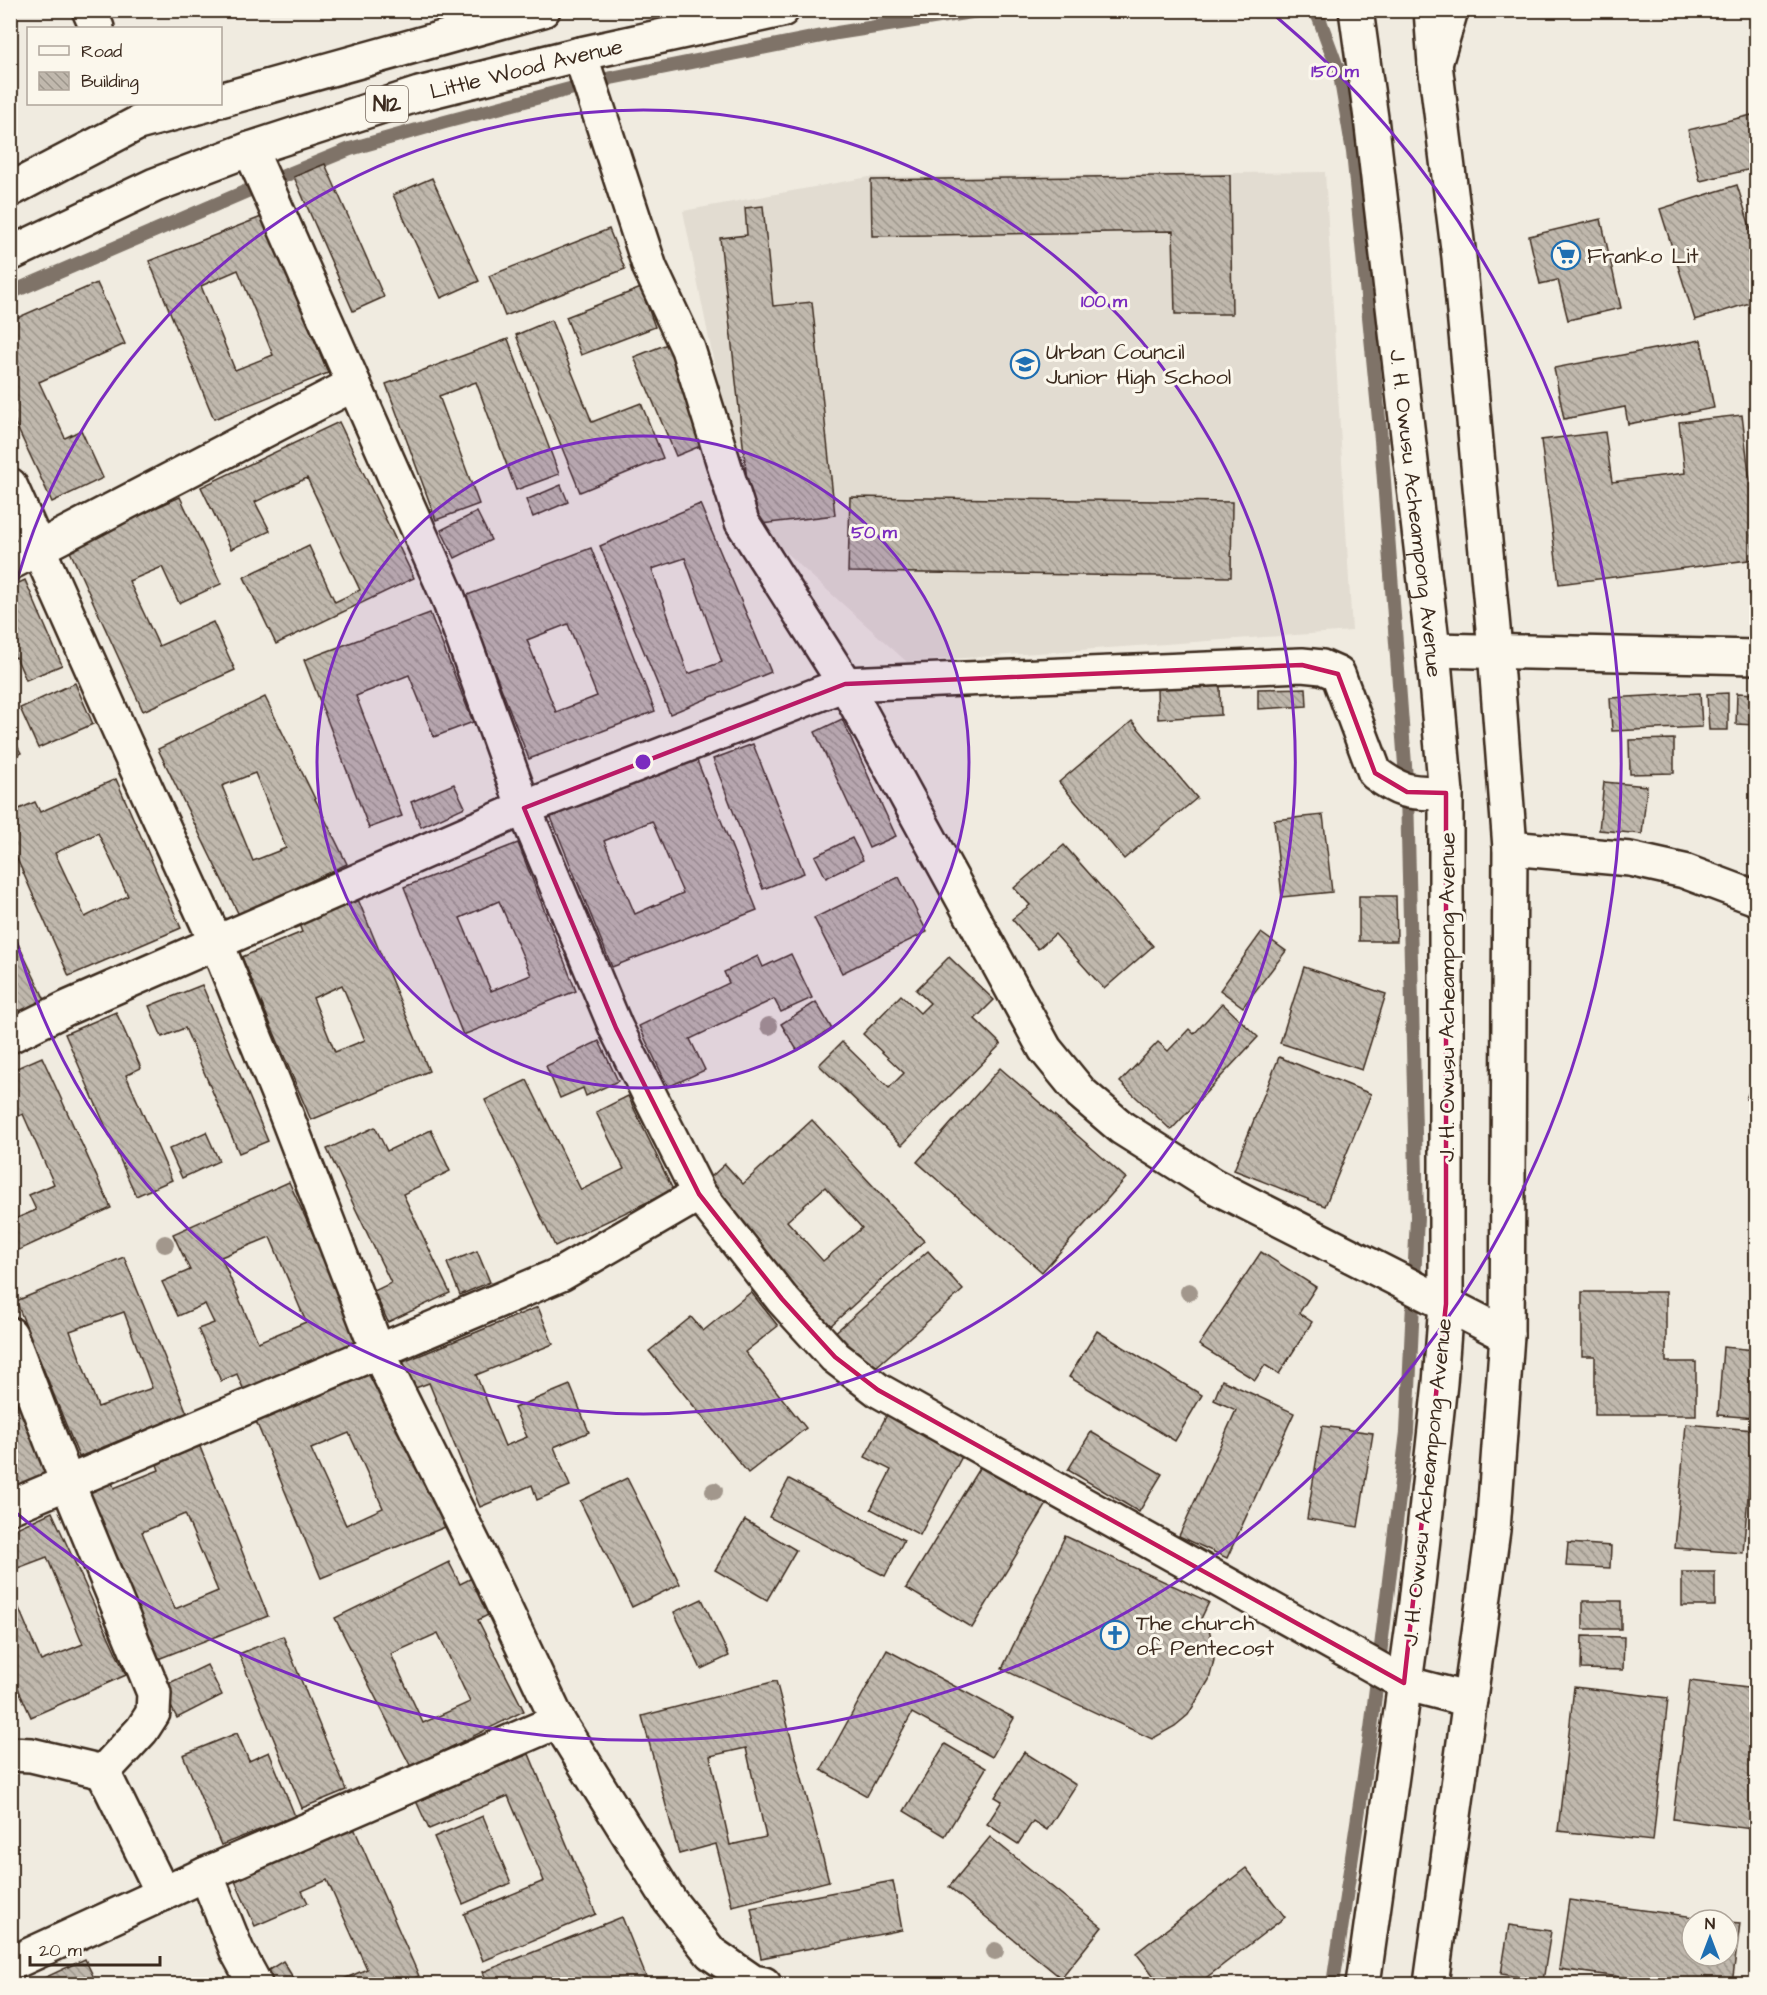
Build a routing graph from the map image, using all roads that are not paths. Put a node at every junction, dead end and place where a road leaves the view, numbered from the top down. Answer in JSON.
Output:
{"nodes":[{"id":1,"x":90,"y":10,"type":"edge"},
{"id":2,"x":543,"y":10,"type":"edge"},
{"id":3,"x":782,"y":10,"type":"edge"},
{"id":4,"x":1356,"y":10,"type":"edge"},
{"id":5,"x":1431,"y":10,"type":"edge"},
{"id":6,"x":1451,"y":10,"type":"edge"},
{"id":7,"x":97,"y":27,"type":"edge"},
{"id":8,"x":580,"y":54,"type":"junction"},
{"id":9,"x":1436,"y":63,"type":"junction"},
{"id":10,"x":222,"y":99,"type":"edge"},
{"id":11,"x":201,"y":105,"type":"edge"},
{"id":12,"x":134,"y":113,"type":"edge"},
{"id":13,"x":250,"y":148,"type":"junction"},
{"id":14,"x":10,"y":190,"type":"edge"},
{"id":15,"x":10,"y":254,"type":"edge"},
{"id":16,"x":354,"y":384,"type":"junction"},
{"id":17,"x":10,"y":485,"type":"edge"},
{"id":18,"x":39,"y":548,"type":"junction"},
{"id":19,"x":10,"y":563,"type":"edge"},
{"id":20,"x":1432,"y":650,"type":"junction"},
{"id":21,"x":1495,"y":650,"type":"junction"},
{"id":22,"x":1756,"y":657,"type":"edge"},
{"id":23,"x":845,"y":684,"type":"junction"},
{"id":24,"x":1446,"y":793,"type":"junction"},
{"id":25,"x":524,"y":808,"type":"junction"},
{"id":26,"x":1510,"y":848,"type":"junction"},
{"id":27,"x":1756,"y":898,"type":"edge"},
{"id":28,"x":216,"y":942,"type":"junction"},
{"id":29,"x":10,"y":1036,"type":"edge"},
{"id":30,"x":699,"y":1194,"type":"junction"},
{"id":31,"x":1446,"y":1304,"type":"junction"},
{"id":32,"x":10,"y":1334,"type":"edge"},
{"id":33,"x":1507,"y":1335,"type":"junction"},
{"id":34,"x":378,"y":1352,"type":"junction"},
{"id":35,"x":67,"y":1482,"type":"junction"},
{"id":36,"x":10,"y":1507,"type":"edge"},
{"id":37,"x":1404,"y":1683,"type":"junction"},
{"id":38,"x":1470,"y":1700,"type":"junction"},
{"id":39,"x":558,"y":1721,"type":"junction"},
{"id":40,"x":10,"y":1754,"type":"edge"},
{"id":41,"x":103,"y":1773,"type":"junction"},
{"id":42,"x":206,"y":1874,"type":"junction"},
{"id":43,"x":163,"y":1894,"type":"junction"},
{"id":44,"x":10,"y":1964,"type":"edge"},
{"id":45,"x":255,"y":1984,"type":"edge"},
{"id":46,"x":764,"y":1984,"type":"edge"},
{"id":47,"x":1364,"y":1984,"type":"edge"},
{"id":48,"x":1431,"y":1984,"type":"edge"}],
"edges":[{"from":1,"to":7,"type":"main road"},
{"from":2,"to":10,"type":"main road","name":"Little Wood Avenue","number":"N12"},
{"from":3,"to":8,"type":"main road","name":"Little Wood Avenue","number":"N12"},
{"from":4,"to":20,"type":"main road","name":"J. H. Owusu Acheampong Avenue"},
{"from":5,"to":9,"type":"main road"},
{"from":6,"to":9,"type":"main road"},
{"from":8,"to":13,"type":"main road","name":"Little Wood Avenue","number":"N12"},
{"from":8,"to":23,"type":"main road"},
{"from":9,"to":21,"type":"main road"},
{"from":11,"to":12,"type":"main road"},
{"from":12,"to":14,"type":"main road"},
{"from":13,"to":15,"type":"main road","name":"Little Wood Avenue","number":"N12"},
{"from":13,"to":16,"type":"main road"},
{"from":16,"to":18,"type":"main road"},
{"from":16,"to":25,"type":"main road"},
{"from":17,"to":18,"type":"main road"},
{"from":18,"to":19,"type":"main road"},
{"from":18,"to":28,"type":"main road"},
{"from":20,"to":21,"type":"main road"},
{"from":20,"to":24,"type":"main road","name":"J. H. Owusu Acheampong Avenue"},
{"from":21,"to":22,"type":"main road"},
{"from":21,"to":26,"type":"main road"},
{"from":23,"to":24,"type":"main road"},
{"from":23,"to":25,"type":"main road"},
{"from":23,"to":31,"type":"main road"},
{"from":24,"to":31,"type":"main road","name":"J. H. Owusu Acheampong Avenue"},
{"from":25,"to":28,"type":"main road"},
{"from":25,"to":30,"type":"main road"},
{"from":26,"to":27,"type":"main road"},
{"from":26,"to":33,"type":"main road"},
{"from":28,"to":29,"type":"main road"},
{"from":28,"to":34,"type":"main road"},
{"from":30,"to":34,"type":"main road"},
{"from":30,"to":37,"type":"main road"},
{"from":31,"to":33,"type":"main road"},
{"from":31,"to":37,"type":"main road","name":"J. H. Owusu Acheampong Avenue"},
{"from":32,"to":35,"type":"main road"},
{"from":33,"to":38,"type":"main road"},
{"from":34,"to":35,"type":"main road"},
{"from":34,"to":39,"type":"main road"},
{"from":35,"to":36,"type":"main road"},
{"from":35,"to":41,"type":"main road"},
{"from":37,"to":38,"type":"main road"},
{"from":37,"to":47,"type":"main road","name":"J. H. Owusu Acheampong Avenue"},
{"from":38,"to":48,"type":"main road"},
{"from":39,"to":42,"type":"main road"},
{"from":39,"to":46,"type":"main road"},
{"from":40,"to":41,"type":"main road"},
{"from":41,"to":43,"type":"main road"},
{"from":42,"to":43,"type":"main road"},
{"from":42,"to":45,"type":"main road"},
{"from":43,"to":44,"type":"main road"}]}
